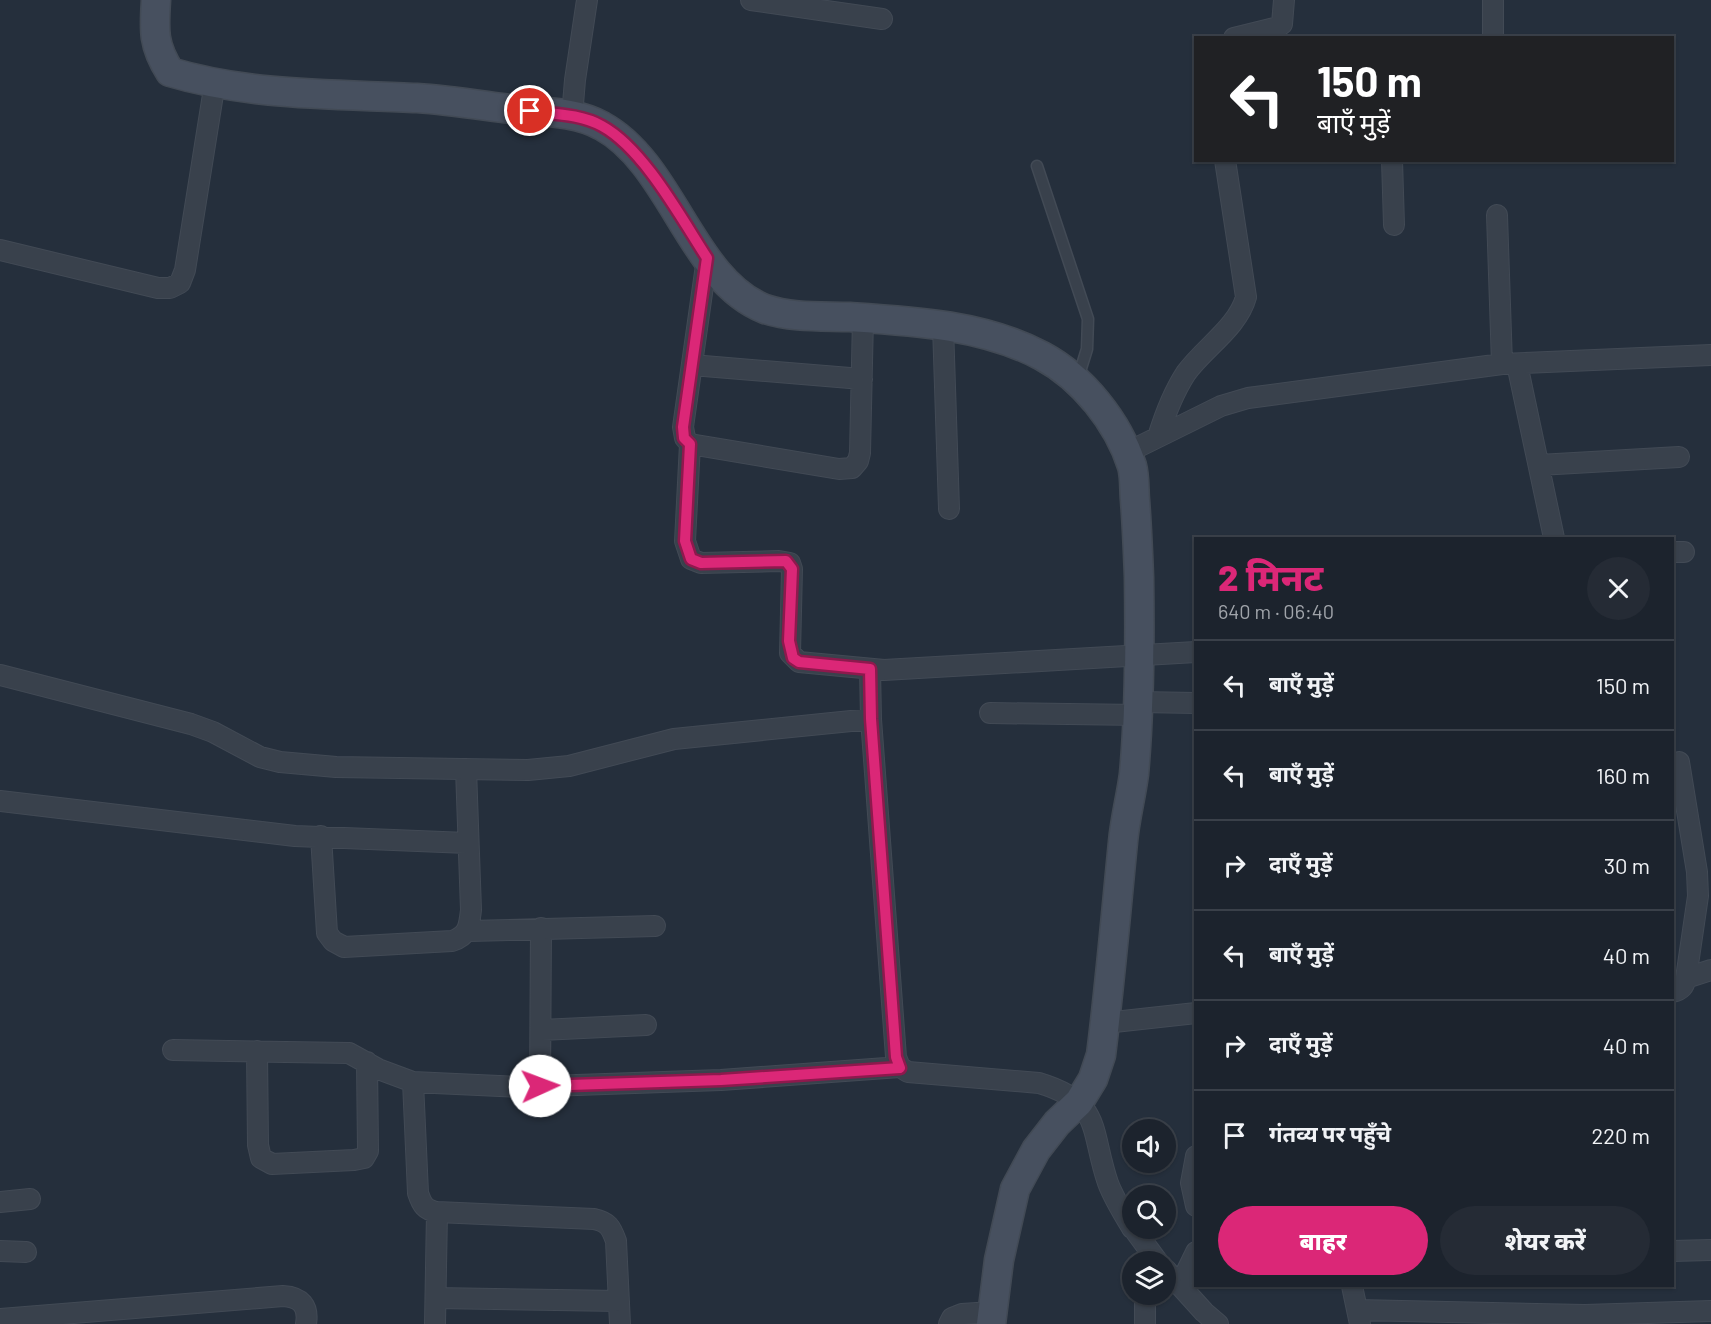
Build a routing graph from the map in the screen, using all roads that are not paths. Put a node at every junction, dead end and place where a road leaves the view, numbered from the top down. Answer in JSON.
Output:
{"nodes":[{"id":1,"x":156,"y":0,"type":"edge"},
{"id":2,"x":587,"y":0,"type":"edge"},
{"id":3,"x":751,"y":0,"type":"edge"},
{"id":4,"x":1284,"y":0,"type":"edge"},
{"id":5,"x":1493,"y":0,"type":"edge"},
{"id":6,"x":882,"y":19,"type":"dead end"},
{"id":7,"x":1242,"y":36,"type":"edge"},
{"id":8,"x":1493,"y":36,"type":"edge"},
{"id":9,"x":215,"y":82,"type":"junction"},
{"id":10,"x":573,"y":98,"type":"junction"},
{"id":11,"x":1225,"y":162,"type":"edge"},
{"id":12,"x":1392,"y":162,"type":"edge"},
{"id":13,"x":1038,"y":166,"type":"dead end"},
{"id":14,"x":1497,"y":215,"type":"dead end"},
{"id":15,"x":1394,"y":225,"type":"dead end"},
{"id":16,"x":0,"y":250,"type":"edge"},
{"id":17,"x":707,"y":258,"type":"junction"},
{"id":18,"x":863,"y":318,"type":"junction"},
{"id":19,"x":944,"y":326,"type":"junction"},
{"id":20,"x":1711,"y":355,"type":"edge"},
{"id":21,"x":692,"y":364,"type":"junction"},
{"id":22,"x":1510,"y":364,"type":"junction"},
{"id":23,"x":862,"y":379,"type":"junction"},
{"id":24,"x":1077,"y":381,"type":"junction"},
{"id":25,"x":1160,"y":430,"type":"junction"},
{"id":26,"x":690,"y":444,"type":"junction"},
{"id":27,"x":1126,"y":453,"type":"junction"},
{"id":28,"x":1679,"y":457,"type":"dead end"},
{"id":29,"x":1539,"y":465,"type":"junction"},
{"id":30,"x":949,"y":508,"type":"dead end"},
{"id":31,"x":1554,"y":537,"type":"edge"},
{"id":32,"x":1194,"y":652,"type":"edge"},
{"id":33,"x":1140,"y":656,"type":"junction"},
{"id":34,"x":870,"y":669,"type":"junction"},
{"id":35,"x":0,"y":675,"type":"edge"},
{"id":36,"x":1194,"y":703,"type":"edge"},
{"id":37,"x":1139,"y":709,"type":"junction"},
{"id":38,"x":990,"y":713,"type":"dead end"},
{"id":39,"x":871,"y":719,"type":"junction"},
{"id":40,"x":1679,"y":762,"type":"dead end"},
{"id":41,"x":466,"y":769,"type":"junction"},
{"id":42,"x":0,"y":801,"type":"edge"},
{"id":43,"x":321,"y":837,"type":"junction"},
{"id":44,"x":467,"y":843,"type":"junction"},
{"id":45,"x":655,"y":926,"type":"dead end"},
{"id":46,"x":541,"y":928,"type":"junction"},
{"id":47,"x":469,"y":931,"type":"junction"},
{"id":48,"x":1711,"y":970,"type":"edge"},
{"id":49,"x":1686,"y":978,"type":"junction"},
{"id":50,"x":1674,"y":991,"type":"edge"},
{"id":51,"x":1194,"y":1013,"type":"edge"},
{"id":52,"x":1105,"y":1023,"type":"junction"},
{"id":53,"x":645,"y":1025,"type":"dead end"},
{"id":54,"x":540,"y":1030,"type":"junction"},
{"id":55,"x":173,"y":1050,"type":"dead end"},
{"id":56,"x":257,"y":1052,"type":"junction"},
{"id":57,"x":367,"y":1062,"type":"junction"},
{"id":58,"x":900,"y":1068,"type":"junction"},
{"id":59,"x":413,"y":1083,"type":"junction"},
{"id":60,"x":540,"y":1086,"type":"junction"},
{"id":61,"x":1079,"y":1102,"type":"junction"},
{"id":62,"x":30,"y":1199,"type":"dead end"},
{"id":63,"x":0,"y":1202,"type":"edge"},
{"id":64,"x":1122,"y":1210,"type":"edge"},
{"id":65,"x":438,"y":1212,"type":"junction"},
{"id":66,"x":1711,"y":1250,"type":"edge"},
{"id":67,"x":0,"y":1251,"type":"edge"},
{"id":68,"x":1674,"y":1251,"type":"edge"},
{"id":69,"x":26,"y":1252,"type":"dead end"},
{"id":70,"x":1194,"y":1256,"type":"edge"},
{"id":71,"x":1176,"y":1281,"type":"edge"},
{"id":72,"x":1180,"y":1285,"type":"junction"},
{"id":73,"x":1352,"y":1287,"type":"edge"},
{"id":74,"x":436,"y":1298,"type":"junction"},
{"id":75,"x":619,"y":1301,"type":"junction"},
{"id":76,"x":1145,"y":1305,"type":"edge"},
{"id":77,"x":1711,"y":1311,"type":"edge"},
{"id":78,"x":1359,"y":1317,"type":"edge"},
{"id":79,"x":991,"y":1318,"type":"edge"},
{"id":80,"x":0,"y":1319,"type":"edge"},
{"id":81,"x":306,"y":1324,"type":"edge"},
{"id":82,"x":435,"y":1324,"type":"edge"},
{"id":83,"x":620,"y":1324,"type":"edge"},
{"id":84,"x":949,"y":1324,"type":"edge"},
{"id":85,"x":1145,"y":1324,"type":"edge"},
{"id":86,"x":1218,"y":1324,"type":"edge"}],
"edges":[{"from":1,"to":9,"type":"street"},
{"from":2,"to":10,"type":"street"},
{"from":3,"to":6,"type":"street"},
{"from":4,"to":7,"type":"street"},
{"from":5,"to":8,"type":"street"},
{"from":9,"to":10,"type":"street"},
{"from":9,"to":16,"type":"street"},
{"from":10,"to":17,"type":"street"},
{"from":11,"to":25,"type":"street"},
{"from":12,"to":15,"type":"street"},
{"from":13,"to":24,"type":"lane"},
{"from":14,"to":22,"type":"street"},
{"from":17,"to":18,"type":"street"},
{"from":17,"to":21,"type":"street"},
{"from":18,"to":19,"type":"street"},
{"from":18,"to":23,"type":"street"},
{"from":19,"to":24,"type":"street"},
{"from":19,"to":30,"type":"street"},
{"from":20,"to":22,"type":"street"},
{"from":21,"to":23,"type":"street"},
{"from":21,"to":26,"type":"street"},
{"from":22,"to":25,"type":"street"},
{"from":22,"to":29,"type":"street"},
{"from":23,"to":26,"type":"street"},
{"from":24,"to":27,"type":"street"},
{"from":25,"to":27,"type":"street"},
{"from":26,"to":34,"type":"street"},
{"from":27,"to":33,"type":"street"},
{"from":28,"to":29,"type":"street"},
{"from":29,"to":31,"type":"street"},
{"from":32,"to":33,"type":"street"},
{"from":33,"to":34,"type":"street"},
{"from":33,"to":37,"type":"street"},
{"from":34,"to":39,"type":"street"},
{"from":35,"to":41,"type":"street"},
{"from":36,"to":37,"type":"street"},
{"from":37,"to":38,"type":"street"},
{"from":37,"to":52,"type":"street"},
{"from":39,"to":41,"type":"street"},
{"from":39,"to":58,"type":"street"},
{"from":40,"to":49,"type":"street"},
{"from":41,"to":44,"type":"street"},
{"from":42,"to":43,"type":"street"},
{"from":43,"to":44,"type":"street"},
{"from":43,"to":47,"type":"street"},
{"from":44,"to":47,"type":"street"},
{"from":45,"to":46,"type":"street"},
{"from":46,"to":47,"type":"street"},
{"from":46,"to":54,"type":"street"},
{"from":48,"to":49,"type":"street"},
{"from":49,"to":50,"type":"street"},
{"from":51,"to":52,"type":"street"},
{"from":52,"to":61,"type":"street"},
{"from":53,"to":54,"type":"street"},
{"from":54,"to":60,"type":"street"},
{"from":55,"to":56,"type":"street"},
{"from":56,"to":57,"type":"street"},
{"from":56,"to":57,"type":"street"},
{"from":57,"to":59,"type":"street"},
{"from":58,"to":60,"type":"street"},
{"from":58,"to":61,"type":"street"},
{"from":59,"to":60,"type":"street"},
{"from":59,"to":65,"type":"street"},
{"from":61,"to":64,"type":"street"},
{"from":61,"to":79,"type":"street"},
{"from":62,"to":63,"type":"street"},
{"from":65,"to":74,"type":"street"},
{"from":65,"to":75,"type":"street"},
{"from":66,"to":68,"type":"street"},
{"from":67,"to":69,"type":"street"},
{"from":70,"to":72,"type":"street"},
{"from":71,"to":72,"type":"street"},
{"from":72,"to":86,"type":"street"},
{"from":73,"to":78,"type":"street"},
{"from":74,"to":75,"type":"street"},
{"from":74,"to":82,"type":"street"},
{"from":75,"to":83,"type":"street"},
{"from":76,"to":85,"type":"street"},
{"from":77,"to":78,"type":"street"},
{"from":79,"to":84,"type":"street"},
{"from":80,"to":81,"type":"street"}]}
